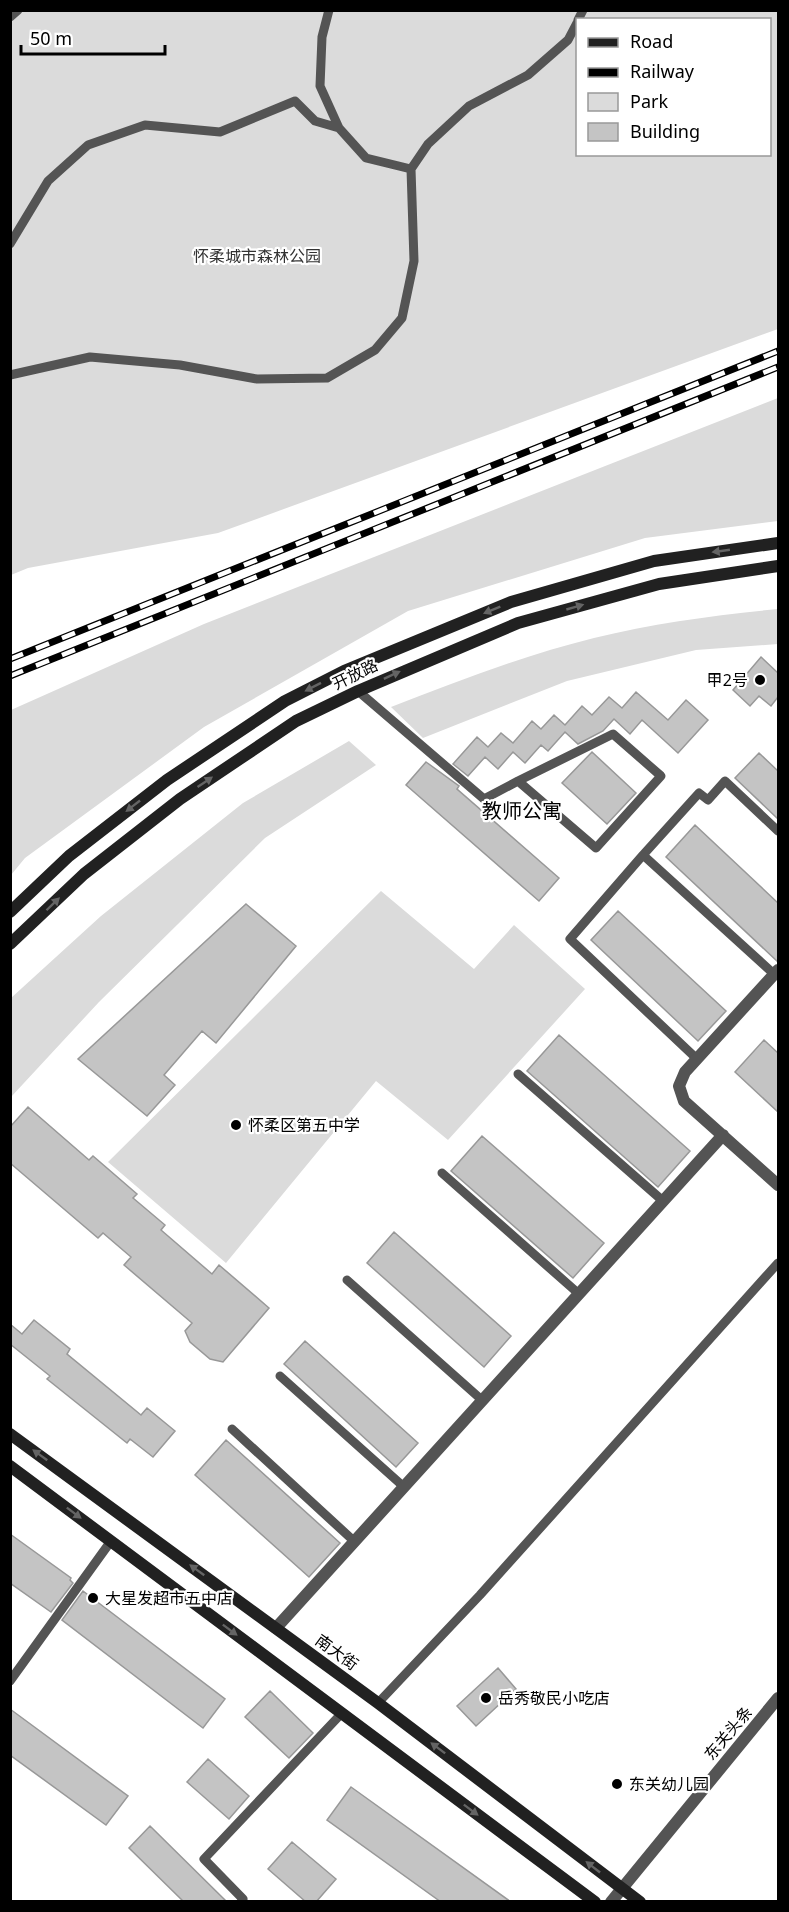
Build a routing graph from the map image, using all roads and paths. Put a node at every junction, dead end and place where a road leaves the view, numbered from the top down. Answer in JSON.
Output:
{"nodes":[{"id":1,"x":18,"y":10,"type":"edge"},
{"id":2,"x":329,"y":10,"type":"edge"},
{"id":3,"x":10,"y":17,"type":"edge"},
{"id":4,"x":576,"y":24,"type":"edge"},
{"id":5,"x":339,"y":128,"type":"junction"},
{"id":6,"x":411,"y":169,"type":"junction"},
{"id":7,"x":10,"y":244,"type":"edge"},
{"id":8,"x":10,"y":375,"type":"edge"},
{"id":9,"x":778,"y":543,"type":"edge"},
{"id":10,"x":778,"y":566,"type":"edge"},
{"id":11,"x":358,"y":691,"type":"junction"},
{"id":12,"x":518,"y":781,"type":"junction"},
{"id":13,"x":778,"y":831,"type":"edge"},
{"id":14,"x":643,"y":855,"type":"junction"},
{"id":15,"x":10,"y":912,"type":"edge"},
{"id":16,"x":10,"y":944,"type":"edge"},
{"id":17,"x":776,"y":972,"type":"edge"},
{"id":18,"x":697,"y":1059,"type":"junction"},
{"id":19,"x":518,"y":1074,"type":"dead end"},
{"id":20,"x":723,"y":1135,"type":"junction"},
{"id":21,"x":442,"y":1173,"type":"dead end"},
{"id":22,"x":778,"y":1185,"type":"edge"},
{"id":23,"x":663,"y":1201,"type":"junction"},
{"id":24,"x":778,"y":1263,"type":"edge"},
{"id":25,"x":347,"y":1280,"type":"dead end"},
{"id":26,"x":579,"y":1294,"type":"junction"},
{"id":27,"x":280,"y":1376,"type":"dead end"},
{"id":28,"x":483,"y":1401,"type":"junction"},
{"id":29,"x":232,"y":1429,"type":"dead end"},
{"id":30,"x":10,"y":1434,"type":"edge"},
{"id":31,"x":10,"y":1466,"type":"edge"},
{"id":32,"x":404,"y":1487,"type":"junction"},
{"id":33,"x":111,"y":1541,"type":"junction"},
{"id":34,"x":355,"y":1542,"type":"junction"},
{"id":35,"x":276,"y":1628,"type":"junction"},
{"id":36,"x":10,"y":1681,"type":"edge"},
{"id":37,"x":778,"y":1698,"type":"edge"},
{"id":38,"x":378,"y":1703,"type":"junction"},
{"id":39,"x":342,"y":1713,"type":"junction"},
{"id":40,"x":621,"y":1888,"type":"junction"},
{"id":41,"x":241,"y":1902,"type":"edge"},
{"id":42,"x":595,"y":1902,"type":"edge"},
{"id":43,"x":611,"y":1902,"type":"edge"},
{"id":44,"x":640,"y":1902,"type":"edge"}],
"edges":[{"from":1,"to":3,"type":"lane"},
{"from":2,"to":5,"type":"lane"},
{"from":4,"to":6,"type":"lane"},
{"from":5,"to":6,"type":"lane"},
{"from":5,"to":7,"type":"lane"},
{"from":6,"to":8,"type":"lane"},
{"from":9,"to":15,"type":"main road","name":"开放路","one_way":true},
{"from":11,"to":10,"type":"main road","name":"开放路","one_way":true},
{"from":11,"to":12,"type":"lane"},
{"from":16,"to":11,"type":"main road","name":"开放路","one_way":true},
{"from":12,"to":12,"type":"lane"},
{"from":13,"to":14,"type":"lane"},
{"from":14,"to":17,"type":"lane"},
{"from":14,"to":18,"type":"lane"},
{"from":17,"to":18,"type":"street"},
{"from":18,"to":20,"type":"street"},
{"from":19,"to":23,"type":"lane"},
{"from":20,"to":22,"type":"street"},
{"from":20,"to":23,"type":"street"},
{"from":21,"to":26,"type":"lane"},
{"from":23,"to":26,"type":"street"},
{"from":24,"to":38,"type":"lane"},
{"from":25,"to":28,"type":"lane"},
{"from":26,"to":28,"type":"street"},
{"from":27,"to":32,"type":"lane"},
{"from":28,"to":32,"type":"street"},
{"from":29,"to":34,"type":"lane"},
{"from":35,"to":30,"type":"main road","name":"南大街","one_way":true},
{"from":31,"to":33,"type":"main road","one_way":true},
{"from":32,"to":34,"type":"street"},
{"from":33,"to":36,"type":"lane"},
{"from":33,"to":39,"type":"main road","one_way":true},
{"from":34,"to":35,"type":"street"},
{"from":35,"to":38,"type":"main road","name":"南大街"},
{"from":37,"to":40,"type":"street","name":"东关头条"},
{"from":40,"to":38,"type":"main road","name":"南大街","one_way":true},
{"from":39,"to":41,"type":"lane"},
{"from":39,"to":42,"type":"main road","one_way":true},
{"from":40,"to":43,"type":"street","name":"东关头条"},
{"from":40,"to":44,"type":"main road","name":"南大街"}]}
